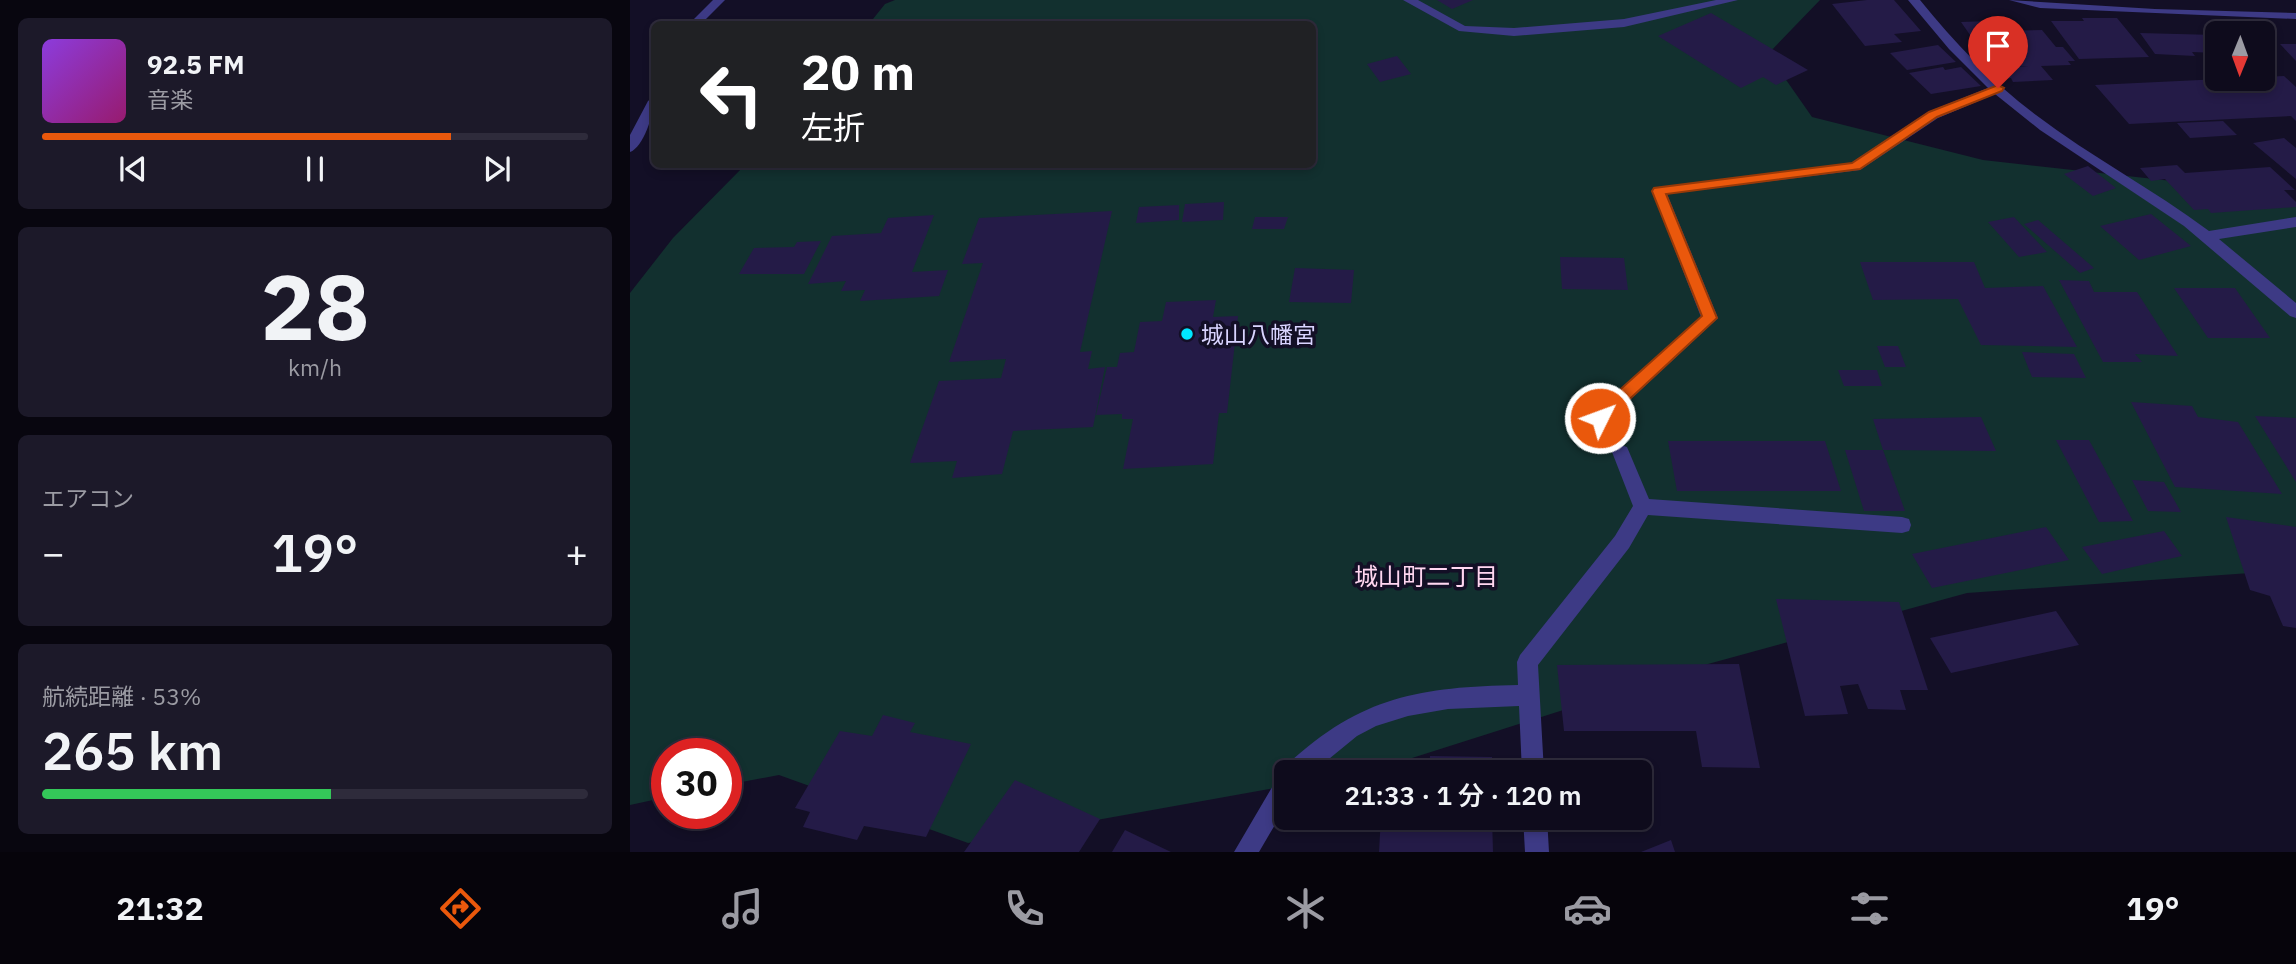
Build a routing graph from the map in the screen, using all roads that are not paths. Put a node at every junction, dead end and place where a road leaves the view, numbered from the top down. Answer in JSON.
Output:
{"nodes":[{"id":1,"x":719,"y":0,"type":"edge"},
{"id":2,"x":1409,"y":0,"type":"edge"},
{"id":3,"x":1732,"y":0,"type":"edge"},
{"id":4,"x":1914,"y":0,"type":"edge"},
{"id":5,"x":2015,"y":0,"type":"edge"},
{"id":6,"x":1695,"y":4,"type":"edge"},
{"id":7,"x":2296,"y":16,"type":"edge"},
{"id":8,"x":698,"y":21,"type":"edge"},
{"id":9,"x":1998,"y":88,"type":"junction"},
{"id":10,"x":651,"y":107,"type":"edge"},
{"id":11,"x":630,"y":148,"type":"edge"},
{"id":12,"x":2296,"y":222,"type":"edge"},
{"id":13,"x":2206,"y":236,"type":"junction"},
{"id":14,"x":2296,"y":312,"type":"edge"},
{"id":15,"x":1600,"y":418,"type":"dead end"},
{"id":16,"x":1621,"y":452,"type":"dead end"},
{"id":17,"x":1643,"y":507,"type":"junction"},
{"id":18,"x":1902,"y":526,"type":"dead end"},
{"id":19,"x":1529,"y":695,"type":"junction"},
{"id":20,"x":1308,"y":760,"type":"edge"},
{"id":21,"x":1532,"y":760,"type":"edge"},
{"id":22,"x":1274,"y":805,"type":"edge"},
{"id":23,"x":1536,"y":830,"type":"edge"},
{"id":24,"x":1246,"y":852,"type":"edge"},
{"id":25,"x":1537,"y":852,"type":"edge"}],
"edges":[{"from":1,"to":8,"type":"street"},
{"from":2,"to":6,"type":"street"},
{"from":3,"to":6,"type":"street"},
{"from":4,"to":9,"type":"street"},
{"from":5,"to":7,"type":"street"},
{"from":9,"to":13,"type":"street"},
{"from":9,"to":15,"type":"street"},
{"from":10,"to":11,"type":"street"},
{"from":12,"to":13,"type":"street"},
{"from":13,"to":14,"type":"street"},
{"from":16,"to":17,"type":"street"},
{"from":17,"to":18,"type":"street"},
{"from":17,"to":19,"type":"street"},
{"from":19,"to":20,"type":"street"},
{"from":19,"to":21,"type":"street"},
{"from":22,"to":24,"type":"street"},
{"from":23,"to":25,"type":"street"}]}
